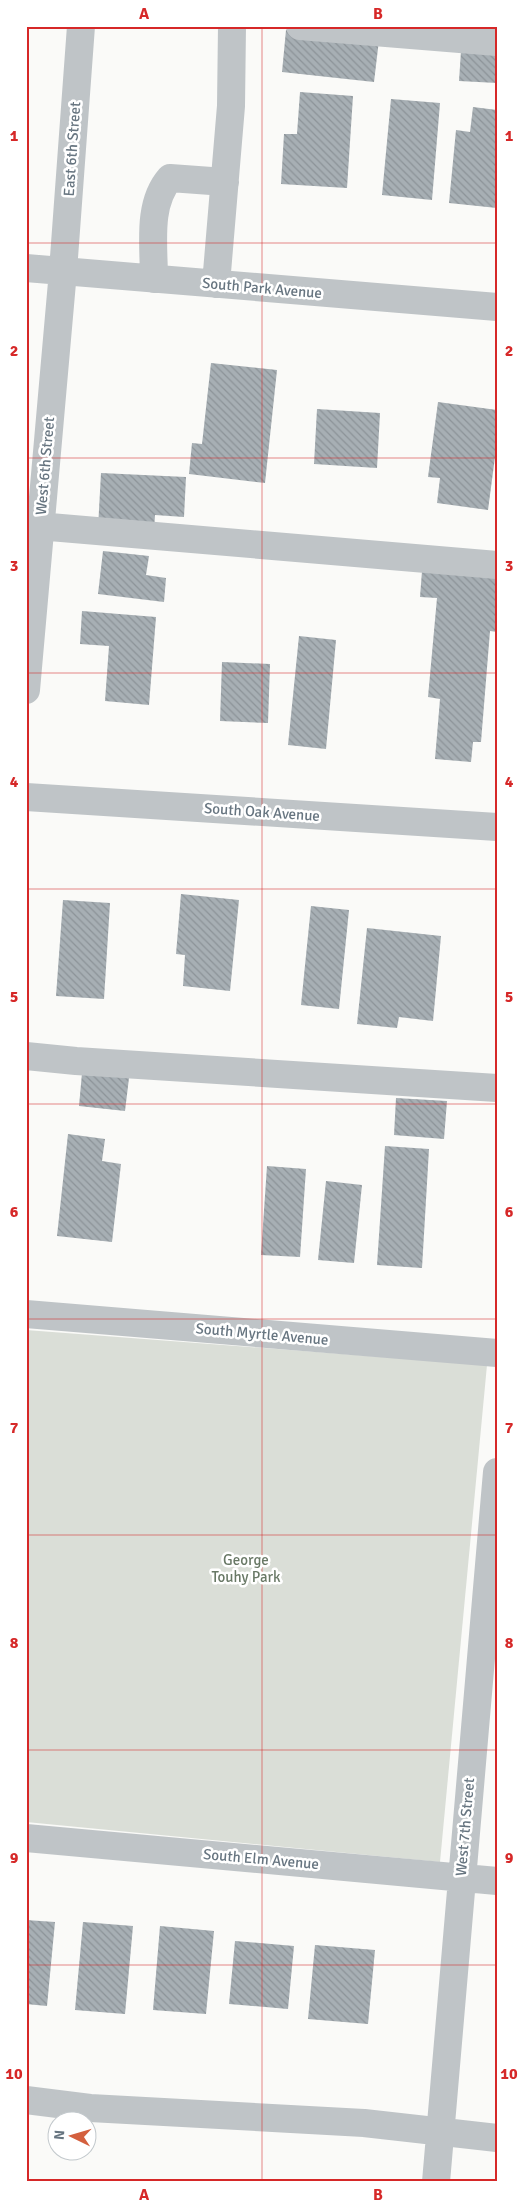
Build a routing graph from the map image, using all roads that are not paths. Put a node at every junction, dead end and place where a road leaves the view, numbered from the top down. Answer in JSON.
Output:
{"nodes":[{"id":1,"x":81,"y":26,"type":"edge"},
{"id":2,"x":232,"y":26,"type":"edge"},
{"id":3,"x":300,"y":26,"type":"edge"},
{"id":4,"x":497,"y":42,"type":"edge"},
{"id":5,"x":225,"y":182,"type":"junction"},
{"id":6,"x":26,"y":268,"type":"edge"},
{"id":7,"x":63,"y":271,"type":"junction"},
{"id":8,"x":154,"y":279,"type":"junction"},
{"id":9,"x":216,"y":284,"type":"junction"},
{"id":10,"x":497,"y":307,"type":"edge"},
{"id":11,"x":33,"y":526,"type":"edge"},
{"id":12,"x":497,"y":565,"type":"edge"},
{"id":13,"x":26,"y":690,"type":"edge"},
{"id":14,"x":26,"y":797,"type":"edge"},
{"id":15,"x":497,"y":827,"type":"edge"},
{"id":16,"x":26,"y":1056,"type":"edge"},
{"id":17,"x":497,"y":1088,"type":"edge"},
{"id":18,"x":26,"y":1314,"type":"edge"},
{"id":19,"x":497,"y":1353,"type":"edge"},
{"id":20,"x":497,"y":1472,"type":"edge"},
{"id":21,"x":26,"y":1838,"type":"edge"},
{"id":22,"x":460,"y":1878,"type":"junction"},
{"id":23,"x":497,"y":1881,"type":"edge"},
{"id":24,"x":26,"y":2100,"type":"edge"},
{"id":25,"x":440,"y":2133,"type":"junction"},
{"id":26,"x":497,"y":2138,"type":"edge"},
{"id":27,"x":436,"y":2182,"type":"edge"}],
"edges":[{"from":1,"to":7,"type":"street","name":"East 6th Street"},
{"from":2,"to":5,"type":"street"},
{"from":3,"to":4,"type":"street"},
{"from":5,"to":8,"type":"street"},
{"from":5,"to":9,"type":"street"},
{"from":6,"to":7,"type":"street","name":"South Park Avenue"},
{"from":7,"to":8,"type":"street","name":"South Park Avenue"},
{"from":7,"to":11,"type":"street","name":"West 6th Street"},
{"from":8,"to":9,"type":"street","name":"South Park Avenue"},
{"from":9,"to":10,"type":"street","name":"South Park Avenue"},
{"from":11,"to":12,"type":"street"},
{"from":11,"to":13,"type":"street","name":"West 6th Street"},
{"from":14,"to":15,"type":"street","name":"South Oak Avenue"},
{"from":16,"to":17,"type":"street"},
{"from":18,"to":19,"type":"street","name":"South Myrtle Avenue"},
{"from":20,"to":22,"type":"street","name":"West 7th Street"},
{"from":21,"to":22,"type":"street","name":"South Elm Avenue"},
{"from":22,"to":23,"type":"street","name":"South Elm Avenue"},
{"from":22,"to":25,"type":"street","name":"West 7th Street"},
{"from":24,"to":25,"type":"street"},
{"from":25,"to":26,"type":"street"},
{"from":25,"to":27,"type":"street","name":"West 7th Street"}]}
